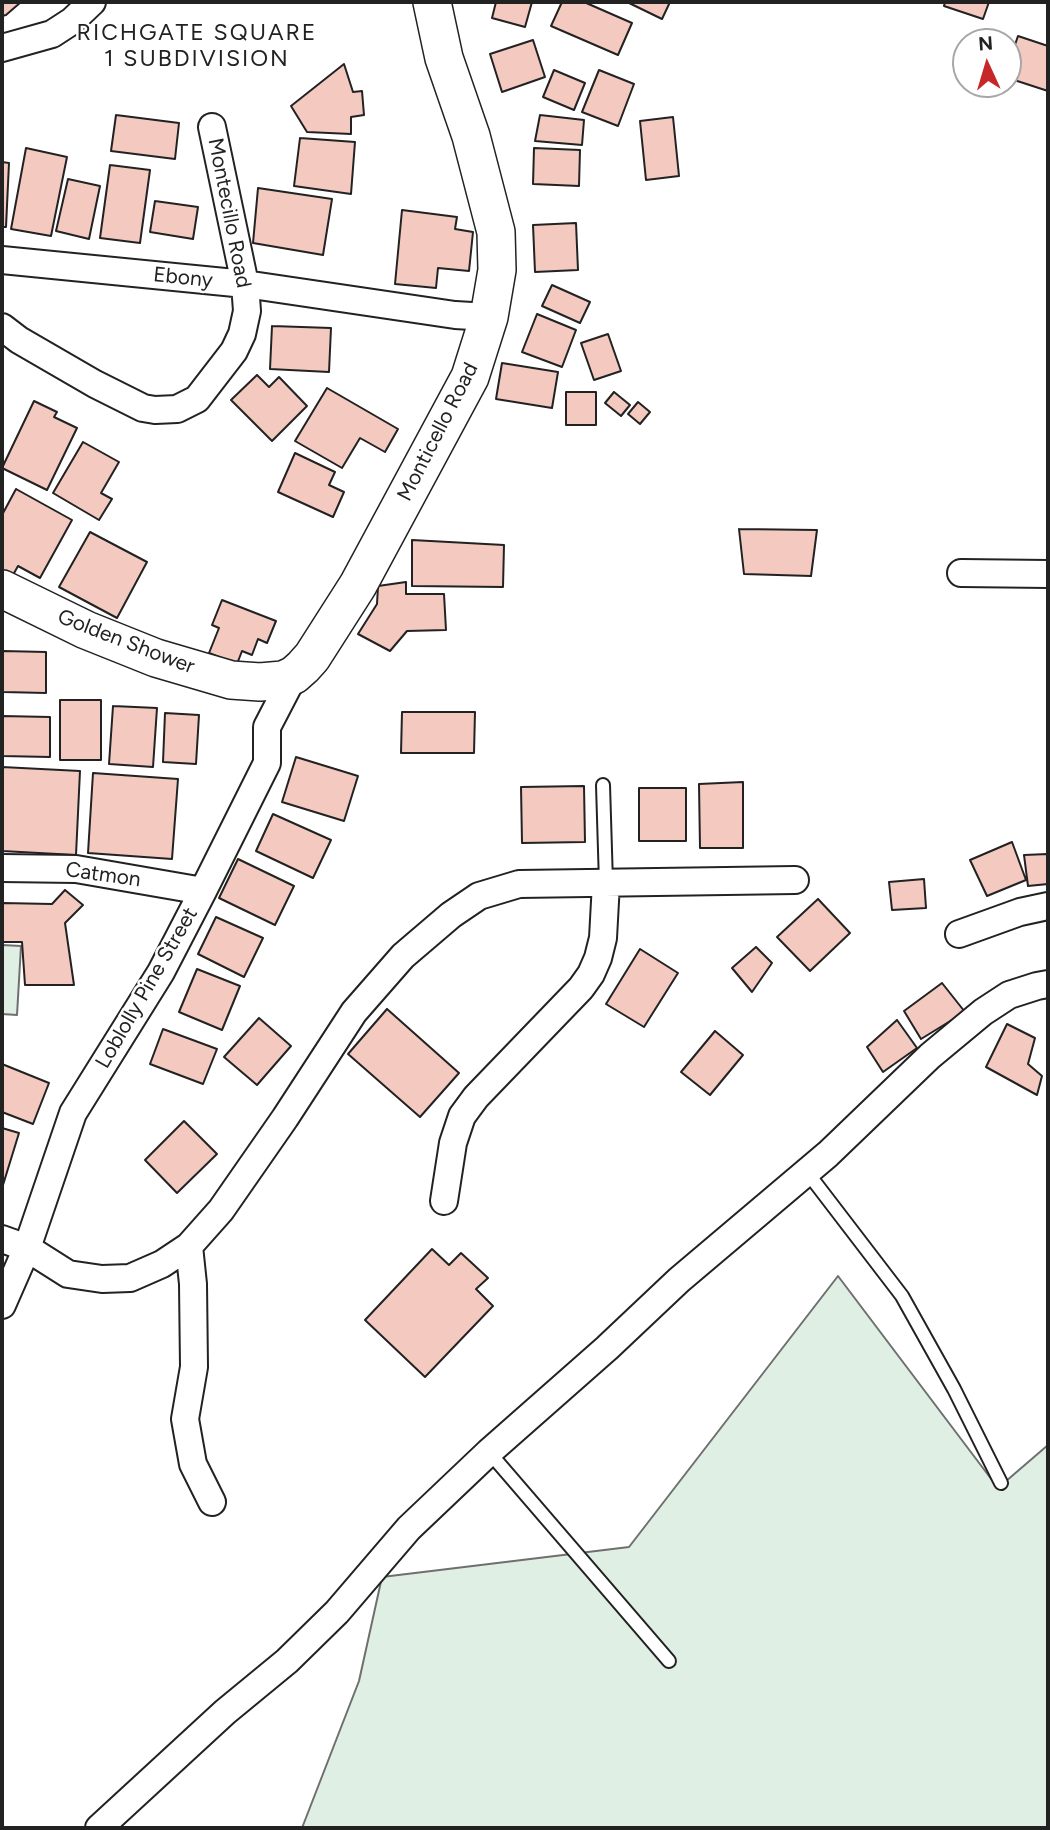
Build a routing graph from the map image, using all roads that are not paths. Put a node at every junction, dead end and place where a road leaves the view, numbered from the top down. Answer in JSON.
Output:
{"nodes":[{"id":1,"x":92,"y":2,"type":"edge"},
{"id":2,"x":432,"y":2,"type":"edge"},
{"id":3,"x":2,"y":48,"type":"edge"},
{"id":4,"x":212,"y":127,"type":"dead end"},
{"id":5,"x":2,"y":260,"type":"edge"},
{"id":6,"x":245,"y":284,"type":"junction"},
{"id":7,"x":489,"y":317,"type":"junction"},
{"id":8,"x":2,"y":327,"type":"edge"},
{"id":9,"x":961,"y":573,"type":"dead end"},
{"id":10,"x":1048,"y":574,"type":"edge"},
{"id":11,"x":2,"y":589,"type":"edge"},
{"id":12,"x":294,"y":675,"type":"junction"},
{"id":13,"x":603,"y":785,"type":"dead end"},
{"id":14,"x":2,"y":868,"type":"edge"},
{"id":15,"x":795,"y":880,"type":"dead end"},
{"id":16,"x":607,"y":883,"type":"junction"},
{"id":17,"x":203,"y":891,"type":"junction"},
{"id":18,"x":1048,"y":905,"type":"edge"},
{"id":19,"x":959,"y":934,"type":"dead end"},
{"id":20,"x":1048,"y":984,"type":"edge"},
{"id":21,"x":807,"y":1172,"type":"junction"},
{"id":22,"x":444,"y":1202,"type":"dead end"},
{"id":23,"x":2,"y":1239,"type":"edge"},
{"id":24,"x":189,"y":1246,"type":"junction"},
{"id":25,"x":27,"y":1248,"type":"junction"},
{"id":26,"x":2,"y":1305,"type":"edge"},
{"id":27,"x":489,"y":1452,"type":"junction"},
{"id":28,"x":1002,"y":1483,"type":"dead end"},
{"id":29,"x":212,"y":1502,"type":"dead end"},
{"id":30,"x":669,"y":1661,"type":"dead end"},
{"id":31,"x":99,"y":1828,"type":"edge"}],
"edges":[{"from":1,"to":3,"type":"street"},
{"from":2,"to":7,"type":"main road","name":"Monticello Road"},
{"from":4,"to":6,"type":"street","name":"Montecillo Road"},
{"from":5,"to":6,"type":"street","name":"Ebony"},
{"from":6,"to":7,"type":"street","name":"Ebony"},
{"from":6,"to":8,"type":"street","name":"Montecillo Road"},
{"from":7,"to":12,"type":"main road","name":"Monticello Road"},
{"from":9,"to":10,"type":"street"},
{"from":11,"to":12,"type":"main road","name":"Golden Shower"},
{"from":12,"to":17,"type":"street","name":"Loblolly Pine Street"},
{"from":13,"to":16,"type":"lane"},
{"from":14,"to":17,"type":"street","name":"Catmon"},
{"from":15,"to":16,"type":"street"},
{"from":16,"to":22,"type":"street"},
{"from":16,"to":24,"type":"street"},
{"from":17,"to":25,"type":"street","name":"Loblolly Pine Street"},
{"from":18,"to":19,"type":"street"},
{"from":20,"to":21,"type":"street"},
{"from":21,"to":27,"type":"street"},
{"from":21,"to":28,"type":"lane"},
{"from":23,"to":25,"type":"street"},
{"from":24,"to":25,"type":"street"},
{"from":24,"to":29,"type":"street"},
{"from":25,"to":26,"type":"street","name":"Loblolly Pine Street"},
{"from":27,"to":30,"type":"lane"},
{"from":27,"to":31,"type":"street"}]}
